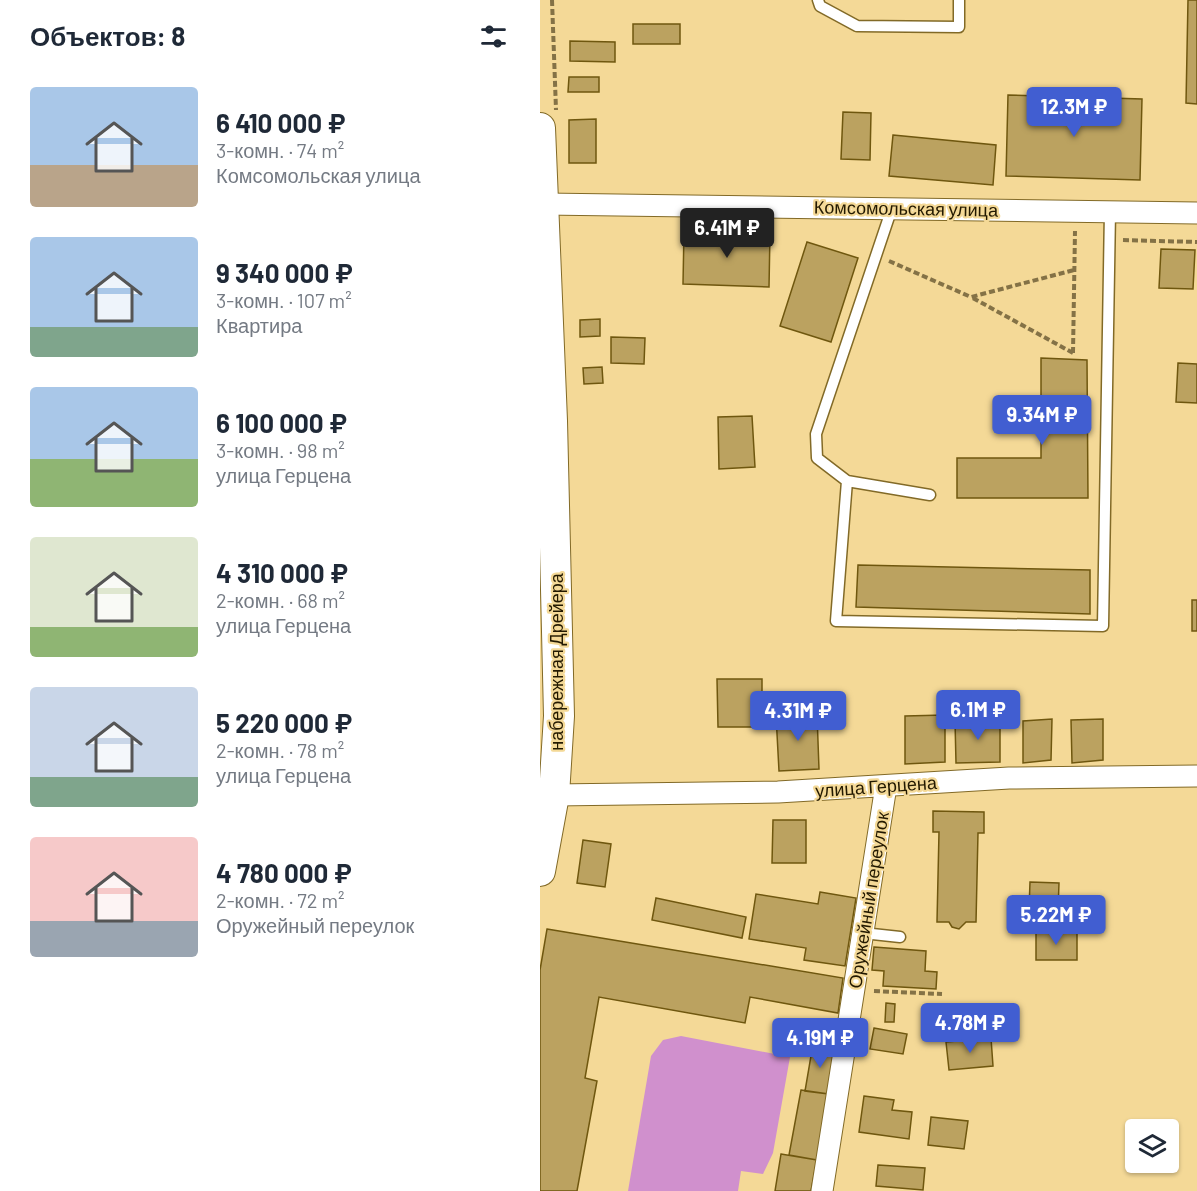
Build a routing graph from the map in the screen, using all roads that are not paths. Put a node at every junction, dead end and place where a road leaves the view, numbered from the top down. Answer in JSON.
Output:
{"nodes":[{"id":1,"x":818,"y":0,"type":"edge"},
{"id":2,"x":959,"y":0,"type":"edge"},
{"id":3,"x":548,"y":124,"type":"edge"},
{"id":4,"x":544,"y":204,"type":"junction"},
{"id":5,"x":892,"y":208,"type":"junction"},
{"id":6,"x":1110,"y":211,"type":"junction"},
{"id":7,"x":1197,"y":213,"type":"edge"},
{"id":8,"x":847,"y":481,"type":"junction"},
{"id":9,"x":930,"y":495,"type":"dead end"},
{"id":10,"x":1197,"y":776,"type":"edge"},
{"id":11,"x":886,"y":786,"type":"junction"},
{"id":12,"x":554,"y":795,"type":"junction"},
{"id":13,"x":540,"y":871,"type":"edge"},
{"id":14,"x":863,"y":933,"type":"junction"},
{"id":15,"x":900,"y":937,"type":"dead end"},
{"id":16,"x":822,"y":1191,"type":"edge"}],
"edges":[{"from":1,"to":2,"type":"lane"},
{"from":3,"to":4,"type":"main road","name":"набережная Дрейера"},
{"from":4,"to":5,"type":"street","name":"Комсомольская улица"},
{"from":4,"to":12,"type":"main road","name":"набережная Дрейера"},
{"from":5,"to":6,"type":"street","name":"Комсомольская улица"},
{"from":5,"to":8,"type":"lane"},
{"from":6,"to":7,"type":"street","name":"Комсомольская улица"},
{"from":6,"to":8,"type":"lane"},
{"from":8,"to":9,"type":"lane"},
{"from":10,"to":11,"type":"street","name":"улица Герцена"},
{"from":11,"to":12,"type":"street","name":"улица Герцена"},
{"from":11,"to":14,"type":"street","name":"Оружейный переулок"},
{"from":12,"to":13,"type":"main road","name":"набережная Дрейера"},
{"from":14,"to":15,"type":"lane"},
{"from":14,"to":16,"type":"street","name":"Оружейный переулок"}]}
